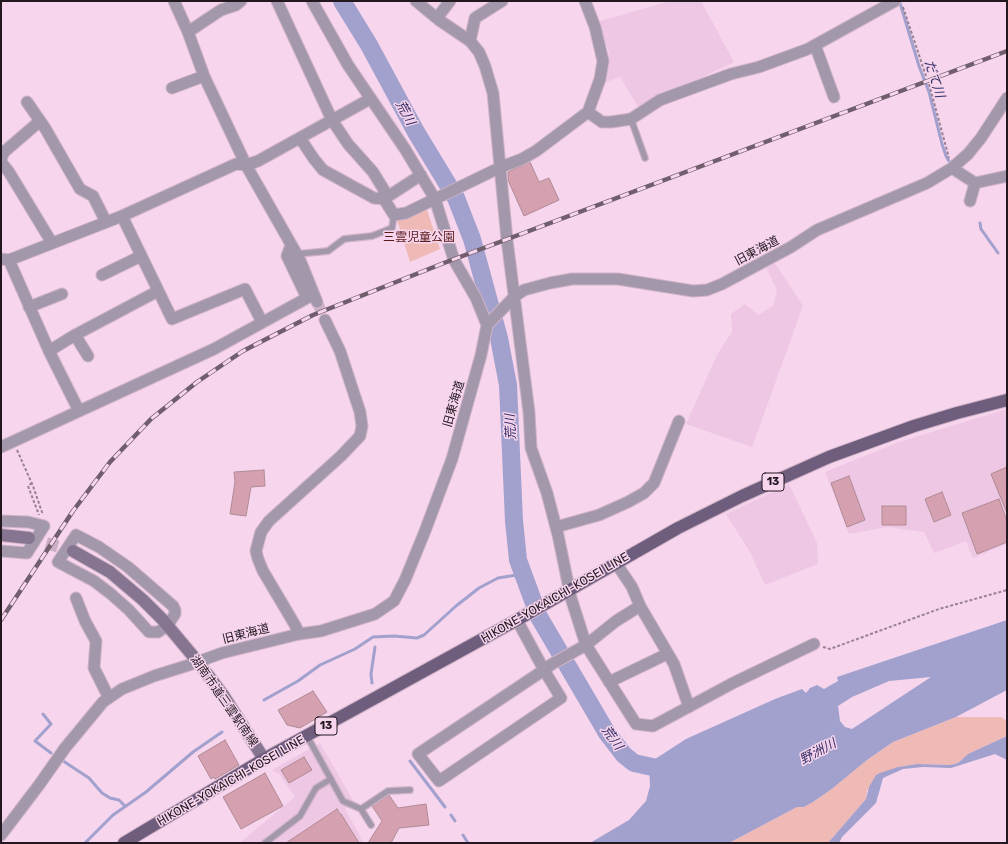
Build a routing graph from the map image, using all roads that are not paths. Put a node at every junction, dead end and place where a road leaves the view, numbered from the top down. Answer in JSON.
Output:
{"nodes":[{"id":1,"x":174,"y":1,"type":"edge"},
{"id":2,"x":241,"y":1,"type":"edge"},
{"id":3,"x":278,"y":1,"type":"edge"},
{"id":4,"x":312,"y":1,"type":"edge"},
{"id":5,"x":416,"y":1,"type":"edge"},
{"id":6,"x":450,"y":1,"type":"edge"},
{"id":7,"x":502,"y":1,"type":"edge"},
{"id":8,"x":585,"y":1,"type":"edge"},
{"id":9,"x":898,"y":2,"type":"edge"},
{"id":10,"x":437,"y":18,"type":"junction"},
{"id":11,"x":188,"y":32,"type":"junction"},
{"id":12,"x":470,"y":41,"type":"junction"},
{"id":13,"x":815,"y":45,"type":"junction"},
{"id":14,"x":204,"y":76,"type":"junction"},
{"id":15,"x":172,"y":88,"type":"dead end"},
{"id":16,"x":834,"y":96,"type":"dead end"},
{"id":17,"x":1007,"y":98,"type":"edge"},
{"id":18,"x":370,"y":99,"type":"junction"},
{"id":19,"x":27,"y":102,"type":"dead end"},
{"id":20,"x":588,"y":112,"type":"junction"},
{"id":21,"x":631,"y":119,"type":"junction"},
{"id":22,"x":332,"y":120,"type":"junction"},
{"id":23,"x":40,"y":121,"type":"junction"},
{"id":24,"x":300,"y":138,"type":"junction"},
{"id":25,"x":645,"y":158,"type":"dead end"},
{"id":26,"x":1,"y":161,"type":"edge"},
{"id":27,"x":246,"y":165,"type":"junction"},
{"id":28,"x":501,"y":167,"type":"junction"},
{"id":29,"x":952,"y":168,"type":"junction"},
{"id":30,"x":421,"y":175,"type":"junction"},
{"id":31,"x":1007,"y":176,"type":"edge"},
{"id":32,"x":975,"y":183,"type":"junction"},
{"id":33,"x":438,"y":198,"type":"junction"},
{"id":34,"x":384,"y":199,"type":"junction"},
{"id":35,"x":970,"y":201,"type":"dead end"},
{"id":36,"x":394,"y":215,"type":"junction"},
{"id":37,"x":122,"y":216,"type":"junction"},
{"id":38,"x":106,"y":222,"type":"junction"},
{"id":39,"x":52,"y":243,"type":"junction"},
{"id":40,"x":294,"y":250,"type":"junction"},
{"id":41,"x":141,"y":256,"type":"junction"},
{"id":42,"x":5,"y":259,"type":"edge"},
{"id":43,"x":102,"y":275,"type":"dead end"},
{"id":44,"x":158,"y":292,"type":"junction"},
{"id":45,"x":62,"y":294,"type":"dead end"},
{"id":46,"x":512,"y":299,"type":"junction"},
{"id":47,"x":317,"y":302,"type":"tunnel mouth"},
{"id":48,"x":29,"y":307,"type":"junction"},
{"id":49,"x":325,"y":320,"type":"tunnel mouth"},
{"id":50,"x":262,"y":322,"type":"junction"},
{"id":51,"x":487,"y":325,"type":"junction"},
{"id":52,"x":74,"y":335,"type":"junction"},
{"id":53,"x":49,"y":351,"type":"junction"},
{"id":54,"x":88,"y":356,"type":"dead end"},
{"id":55,"x":1007,"y":400,"type":"edge"},
{"id":56,"x":79,"y":411,"type":"junction"},
{"id":57,"x":680,"y":421,"type":"dead end"},
{"id":58,"x":1,"y":447,"type":"edge"},
{"id":59,"x":1,"y":520,"type":"edge"},
{"id":60,"x":556,"y":527,"type":"junction"},
{"id":61,"x":1,"y":535,"type":"edge"},
{"id":62,"x":29,"y":538,"type":"tunnel mouth"},
{"id":63,"x":1,"y":551,"type":"edge"},
{"id":64,"x":74,"y":551,"type":"tunnel mouth"},
{"id":65,"x":616,"y":563,"type":"junction"},
{"id":66,"x":570,"y":590,"type":"junction"},
{"id":67,"x":76,"y":598,"type":"dead end"},
{"id":68,"x":640,"y":606,"type":"junction"},
{"id":69,"x":517,"y":620,"type":"junction"},
{"id":70,"x":167,"y":626,"type":"junction"},
{"id":71,"x":299,"y":634,"type":"junction"},
{"id":72,"x":814,"y":644,"type":"road end"},
{"id":73,"x":584,"y":646,"type":"junction"},
{"id":74,"x":668,"y":654,"type":"junction"},
{"id":75,"x":198,"y":662,"type":"junction"},
{"id":76,"x":548,"y":667,"type":"junction"},
{"id":77,"x":609,"y":682,"type":"junction"},
{"id":78,"x":109,"y":698,"type":"junction"},
{"id":79,"x":689,"y":707,"type":"junction"},
{"id":80,"x":306,"y":736,"type":"junction"},
{"id":81,"x":264,"y":759,"type":"junction"},
{"id":82,"x":331,"y":779,"type":"junction"},
{"id":83,"x":410,"y":790,"type":"dead end"},
{"id":84,"x":361,"y":809,"type":"junction"},
{"id":85,"x":371,"y":825,"type":"dead end"},
{"id":86,"x":1,"y":835,"type":"edge"},
{"id":87,"x":124,"y":843,"type":"edge"},
{"id":88,"x":266,"y":843,"type":"edge"}],
"edges":[{"from":1,"to":11,"type":"street"},
{"from":2,"to":11,"type":"street"},
{"from":3,"to":22,"type":"street"},
{"from":4,"to":18,"type":"street"},
{"from":5,"to":10,"type":"street"},
{"from":6,"to":10,"type":"street"},
{"from":7,"to":12,"type":"street"},
{"from":8,"to":20,"type":"street"},
{"from":9,"to":13,"type":"street"},
{"from":10,"to":12,"type":"street"},
{"from":11,"to":14,"type":"street"},
{"from":12,"to":28,"type":"street"},
{"from":13,"to":16,"type":"street"},
{"from":13,"to":21,"type":"street"},
{"from":14,"to":15,"type":"street"},
{"from":14,"to":27,"type":"street"},
{"from":17,"to":29,"type":"street","name":"旧東海道"},
{"from":18,"to":22,"type":"street"},
{"from":18,"to":30,"type":"street"},
{"from":19,"to":23,"type":"street"},
{"from":20,"to":21,"type":"street"},
{"from":20,"to":28,"type":"street"},
{"from":21,"to":25,"type":"lane"},
{"from":22,"to":24,"type":"street"},
{"from":22,"to":34,"type":"street"},
{"from":23,"to":26,"type":"street"},
{"from":23,"to":38,"type":"street"},
{"from":24,"to":27,"type":"street"},
{"from":24,"to":34,"type":"street"},
{"from":26,"to":39,"type":"street"},
{"from":27,"to":37,"type":"street"},
{"from":27,"to":40,"type":"street"},
{"from":28,"to":33,"type":"street"},
{"from":28,"to":46,"type":"street"},
{"from":29,"to":32,"type":"street"},
{"from":29,"to":46,"type":"street","name":"旧東海道"},
{"from":30,"to":33,"type":"street"},
{"from":30,"to":34,"type":"street"},
{"from":31,"to":32,"type":"street"},
{"from":32,"to":35,"type":"street"},
{"from":33,"to":36,"type":"street"},
{"from":33,"to":51,"type":"street"},
{"from":34,"to":36,"type":"street"},
{"from":36,"to":40,"type":"lane"},
{"from":37,"to":38,"type":"street"},
{"from":37,"to":41,"type":"street"},
{"from":38,"to":39,"type":"street"},
{"from":39,"to":42,"type":"street"},
{"from":40,"to":47,"type":"street"},
{"from":40,"to":50,"type":"street"},
{"from":41,"to":43,"type":"street"},
{"from":41,"to":44,"type":"street"},
{"from":42,"to":48,"type":"street"},
{"from":44,"to":50,"type":"street"},
{"from":44,"to":52,"type":"street"},
{"from":45,"to":48,"type":"street"},
{"from":46,"to":51,"type":"street","name":"旧東海道"},
{"from":46,"to":60,"type":"street"},
{"from":48,"to":53,"type":"street"},
{"from":49,"to":71,"type":"street"},
{"from":50,"to":56,"type":"street"},
{"from":51,"to":71,"type":"street","name":"旧東海道"},
{"from":52,"to":53,"type":"street"},
{"from":52,"to":54,"type":"street"},
{"from":53,"to":56,"type":"street"},
{"from":55,"to":65,"type":"main road","name":"HIKONE-YOKAICHI-KOSEI LINE","number":"13"},
{"from":56,"to":58,"type":"street"},
{"from":57,"to":60,"type":"street"},
{"from":59,"to":63,"type":"street"},
{"from":60,"to":66,"type":"street"},
{"from":61,"to":62,"type":"street"},
{"from":64,"to":70,"type":"street","name":"湖南市道三雲駅南線"},
{"from":65,"to":66,"type":"main road","name":"HIKONE-YOKAICHI-KOSEI LINE","number":"13"},
{"from":65,"to":68,"type":"street"},
{"from":66,"to":69,"type":"main road","name":"HIKONE-YOKAICHI-KOSEI LINE","number":"13"},
{"from":66,"to":73,"type":"street"},
{"from":67,"to":78,"type":"street"},
{"from":68,"to":73,"type":"street"},
{"from":68,"to":74,"type":"street"},
{"from":69,"to":76,"type":"street"},
{"from":69,"to":80,"type":"main road","name":"HIKONE-YOKAICHI-KOSEI LINE","number":"13"},
{"from":70,"to":70,"type":"street"},
{"from":70,"to":75,"type":"street","name":"湖南市道三雲駅南線"},
{"from":71,"to":75,"type":"street","name":"旧東海道"},
{"from":72,"to":79,"type":"street"},
{"from":73,"to":76,"type":"street"},
{"from":73,"to":77,"type":"street"},
{"from":74,"to":77,"type":"street"},
{"from":74,"to":79,"type":"street"},
{"from":75,"to":78,"type":"street","name":"旧東海道"},
{"from":75,"to":81,"type":"street","name":"湖南市道三雲駅南線"},
{"from":76,"to":76,"type":"street"},
{"from":77,"to":79,"type":"street"},
{"from":78,"to":86,"type":"street","name":"旧東海道"},
{"from":80,"to":81,"type":"main road","name":"HIKONE-YOKAICHI-KOSEI LINE","number":"13"},
{"from":80,"to":82,"type":"lane"},
{"from":81,"to":87,"type":"main road","name":"HIKONE-YOKAICHI-KOSEI LINE","number":"13"},
{"from":82,"to":84,"type":"lane"},
{"from":82,"to":88,"type":"lane"},
{"from":83,"to":84,"type":"lane"},
{"from":84,"to":85,"type":"lane"}]}
